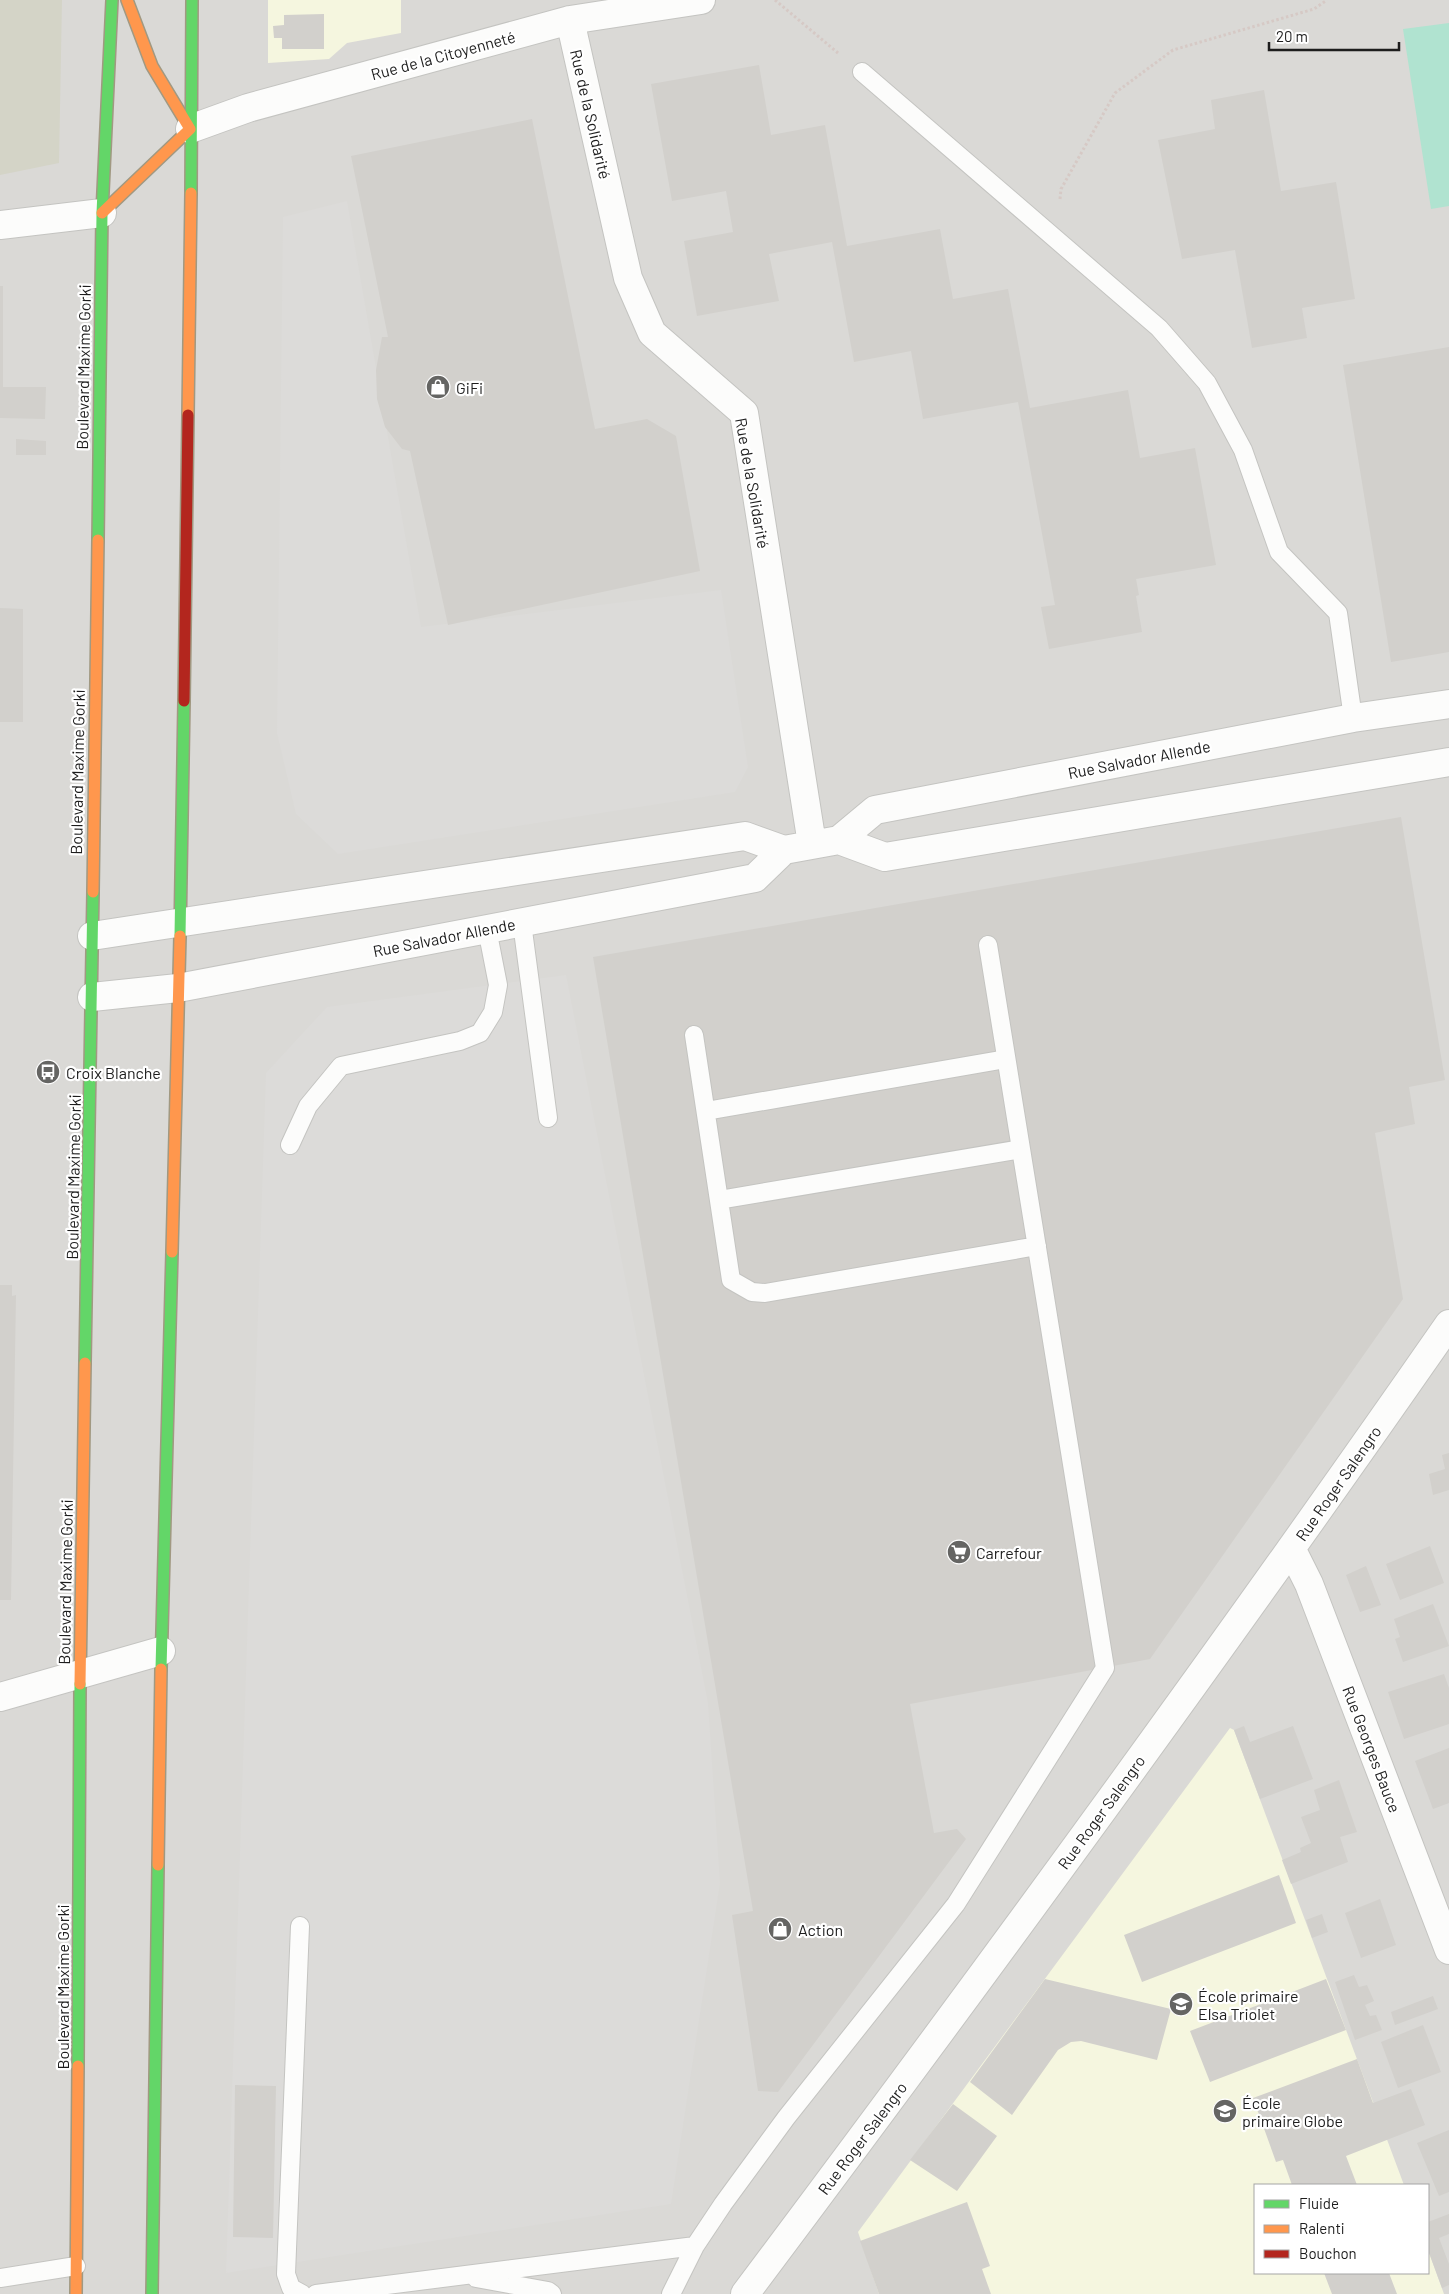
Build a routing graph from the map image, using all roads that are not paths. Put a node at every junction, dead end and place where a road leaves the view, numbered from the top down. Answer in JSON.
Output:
{"nodes":[{"id":1,"x":112,"y":0,"type":"edge"},
{"id":2,"x":127,"y":0,"type":"edge"},
{"id":3,"x":192,"y":0,"type":"edge"},
{"id":4,"x":701,"y":0,"type":"edge"},
{"id":5,"x":636,"y":5,"type":"edge"},
{"id":6,"x":570,"y":20,"type":"junction"},
{"id":7,"x":862,"y":72,"type":"road end"},
{"id":8,"x":190,"y":129,"type":"junction"},
{"id":9,"x":102,"y":212,"type":"junction"},
{"id":10,"x":0,"y":225,"type":"edge"},
{"id":11,"x":1449,"y":704,"type":"edge"},
{"id":12,"x":1353,"y":718,"type":"junction"},
{"id":13,"x":1449,"y":762,"type":"edge"},
{"id":14,"x":839,"y":840,"type":"junction"},
{"id":15,"x":812,"y":844,"type":"junction"},
{"id":16,"x":784,"y":850,"type":"junction"},
{"id":17,"x":522,"y":922,"type":"junction"},
{"id":18,"x":180,"y":924,"type":"junction"},
{"id":19,"x":487,"y":929,"type":"junction"},
{"id":20,"x":92,"y":936,"type":"junction"},
{"id":21,"x":988,"y":945,"type":"dead end"},
{"id":22,"x":178,"y":988,"type":"junction"},
{"id":23,"x":92,"y":997,"type":"junction"},
{"id":24,"x":694,"y":1035,"type":"dead end"},
{"id":25,"x":1006,"y":1059,"type":"junction"},
{"id":26,"x":706,"y":1111,"type":"junction"},
{"id":27,"x":548,"y":1118,"type":"dead end"},
{"id":28,"x":290,"y":1145,"type":"dead end"},
{"id":29,"x":1021,"y":1150,"type":"junction"},
{"id":30,"x":719,"y":1200,"type":"junction"},
{"id":31,"x":1037,"y":1246,"type":"junction"},
{"id":32,"x":1449,"y":1324,"type":"edge"},
{"id":33,"x":1292,"y":1550,"type":"junction"},
{"id":34,"x":161,"y":1651,"type":"junction"},
{"id":35,"x":80,"y":1676,"type":"junction"},
{"id":36,"x":0,"y":1697,"type":"edge"},
{"id":37,"x":300,"y":1926,"type":"dead end"},
{"id":38,"x":1449,"y":1950,"type":"edge"},
{"id":39,"x":695,"y":2246,"type":"junction"},
{"id":40,"x":76,"y":2266,"type":"junction"},
{"id":41,"x":461,"y":2275,"type":"junction"},
{"id":42,"x":0,"y":2278,"type":"edge"},
{"id":43,"x":293,"y":2292,"type":"edge"},
{"id":44,"x":76,"y":2294,"type":"edge"},
{"id":45,"x":152,"y":2294,"type":"edge"},
{"id":46,"x":316,"y":2294,"type":"edge"},
{"id":47,"x":552,"y":2294,"type":"edge"},
{"id":48,"x":671,"y":2294,"type":"edge"},
{"id":49,"x":745,"y":2294,"type":"edge"}],
"edges":[{"from":1,"to":9,"type":"main road","name":"Boulevard Maxime Gorki"},
{"from":2,"to":8,"type":"main road"},
{"from":3,"to":8,"type":"main road"},
{"from":4,"to":5,"type":"street","name":"Rue de la Citoyenneté"},
{"from":5,"to":6,"type":"street","name":"Rue de la Citoyenneté"},
{"from":6,"to":8,"type":"street","name":"Rue de la Citoyenneté"},
{"from":6,"to":15,"type":"street","name":"Rue de la Solidarité"},
{"from":7,"to":12,"type":"lane"},
{"from":8,"to":9,"type":"main road"},
{"from":8,"to":18,"type":"main road"},
{"from":9,"to":10,"type":"street"},
{"from":9,"to":20,"type":"main road","name":"Boulevard Maxime Gorki"},
{"from":11,"to":12,"type":"street","name":"Rue Salvador Allende"},
{"from":12,"to":14,"type":"street","name":"Rue Salvador Allende"},
{"from":13,"to":14,"type":"street"},
{"from":14,"to":15,"type":"street"},
{"from":15,"to":16,"type":"street"},
{"from":16,"to":17,"type":"street","name":"Rue Salvador Allende"},
{"from":16,"to":18,"type":"street"},
{"from":17,"to":19,"type":"street","name":"Rue Salvador Allende"},
{"from":17,"to":27,"type":"lane"},
{"from":18,"to":20,"type":"street"},
{"from":18,"to":22,"type":"main road"},
{"from":19,"to":22,"type":"street","name":"Rue Salvador Allende"},
{"from":19,"to":28,"type":"lane"},
{"from":20,"to":23,"type":"main road","name":"Boulevard Maxime Gorki"},
{"from":21,"to":25,"type":"lane"},
{"from":22,"to":23,"type":"street","name":"Rue Salvador Allende"},
{"from":22,"to":34,"type":"main road"},
{"from":23,"to":35,"type":"main road","name":"Boulevard Maxime Gorki"},
{"from":24,"to":26,"type":"lane"},
{"from":25,"to":26,"type":"lane"},
{"from":25,"to":29,"type":"lane"},
{"from":26,"to":30,"type":"lane"},
{"from":29,"to":30,"type":"lane"},
{"from":29,"to":31,"type":"lane"},
{"from":30,"to":31,"type":"lane"},
{"from":31,"to":39,"type":"lane"},
{"from":32,"to":33,"type":"street","name":"Rue Roger Salengro"},
{"from":33,"to":38,"type":"street","name":"Rue Georges Bauce"},
{"from":33,"to":49,"type":"street","name":"Rue Roger Salengro"},
{"from":34,"to":35,"type":"street"},
{"from":34,"to":45,"type":"main road"},
{"from":35,"to":36,"type":"street"},
{"from":35,"to":40,"type":"main road","name":"Boulevard Maxime Gorki"},
{"from":37,"to":43,"type":"lane"},
{"from":39,"to":41,"type":"lane"},
{"from":39,"to":48,"type":"lane"},
{"from":40,"to":42,"type":"lane"},
{"from":40,"to":44,"type":"main road","name":"Boulevard Maxime Gorki"},
{"from":41,"to":46,"type":"lane"},
{"from":41,"to":47,"type":"lane"}]}
